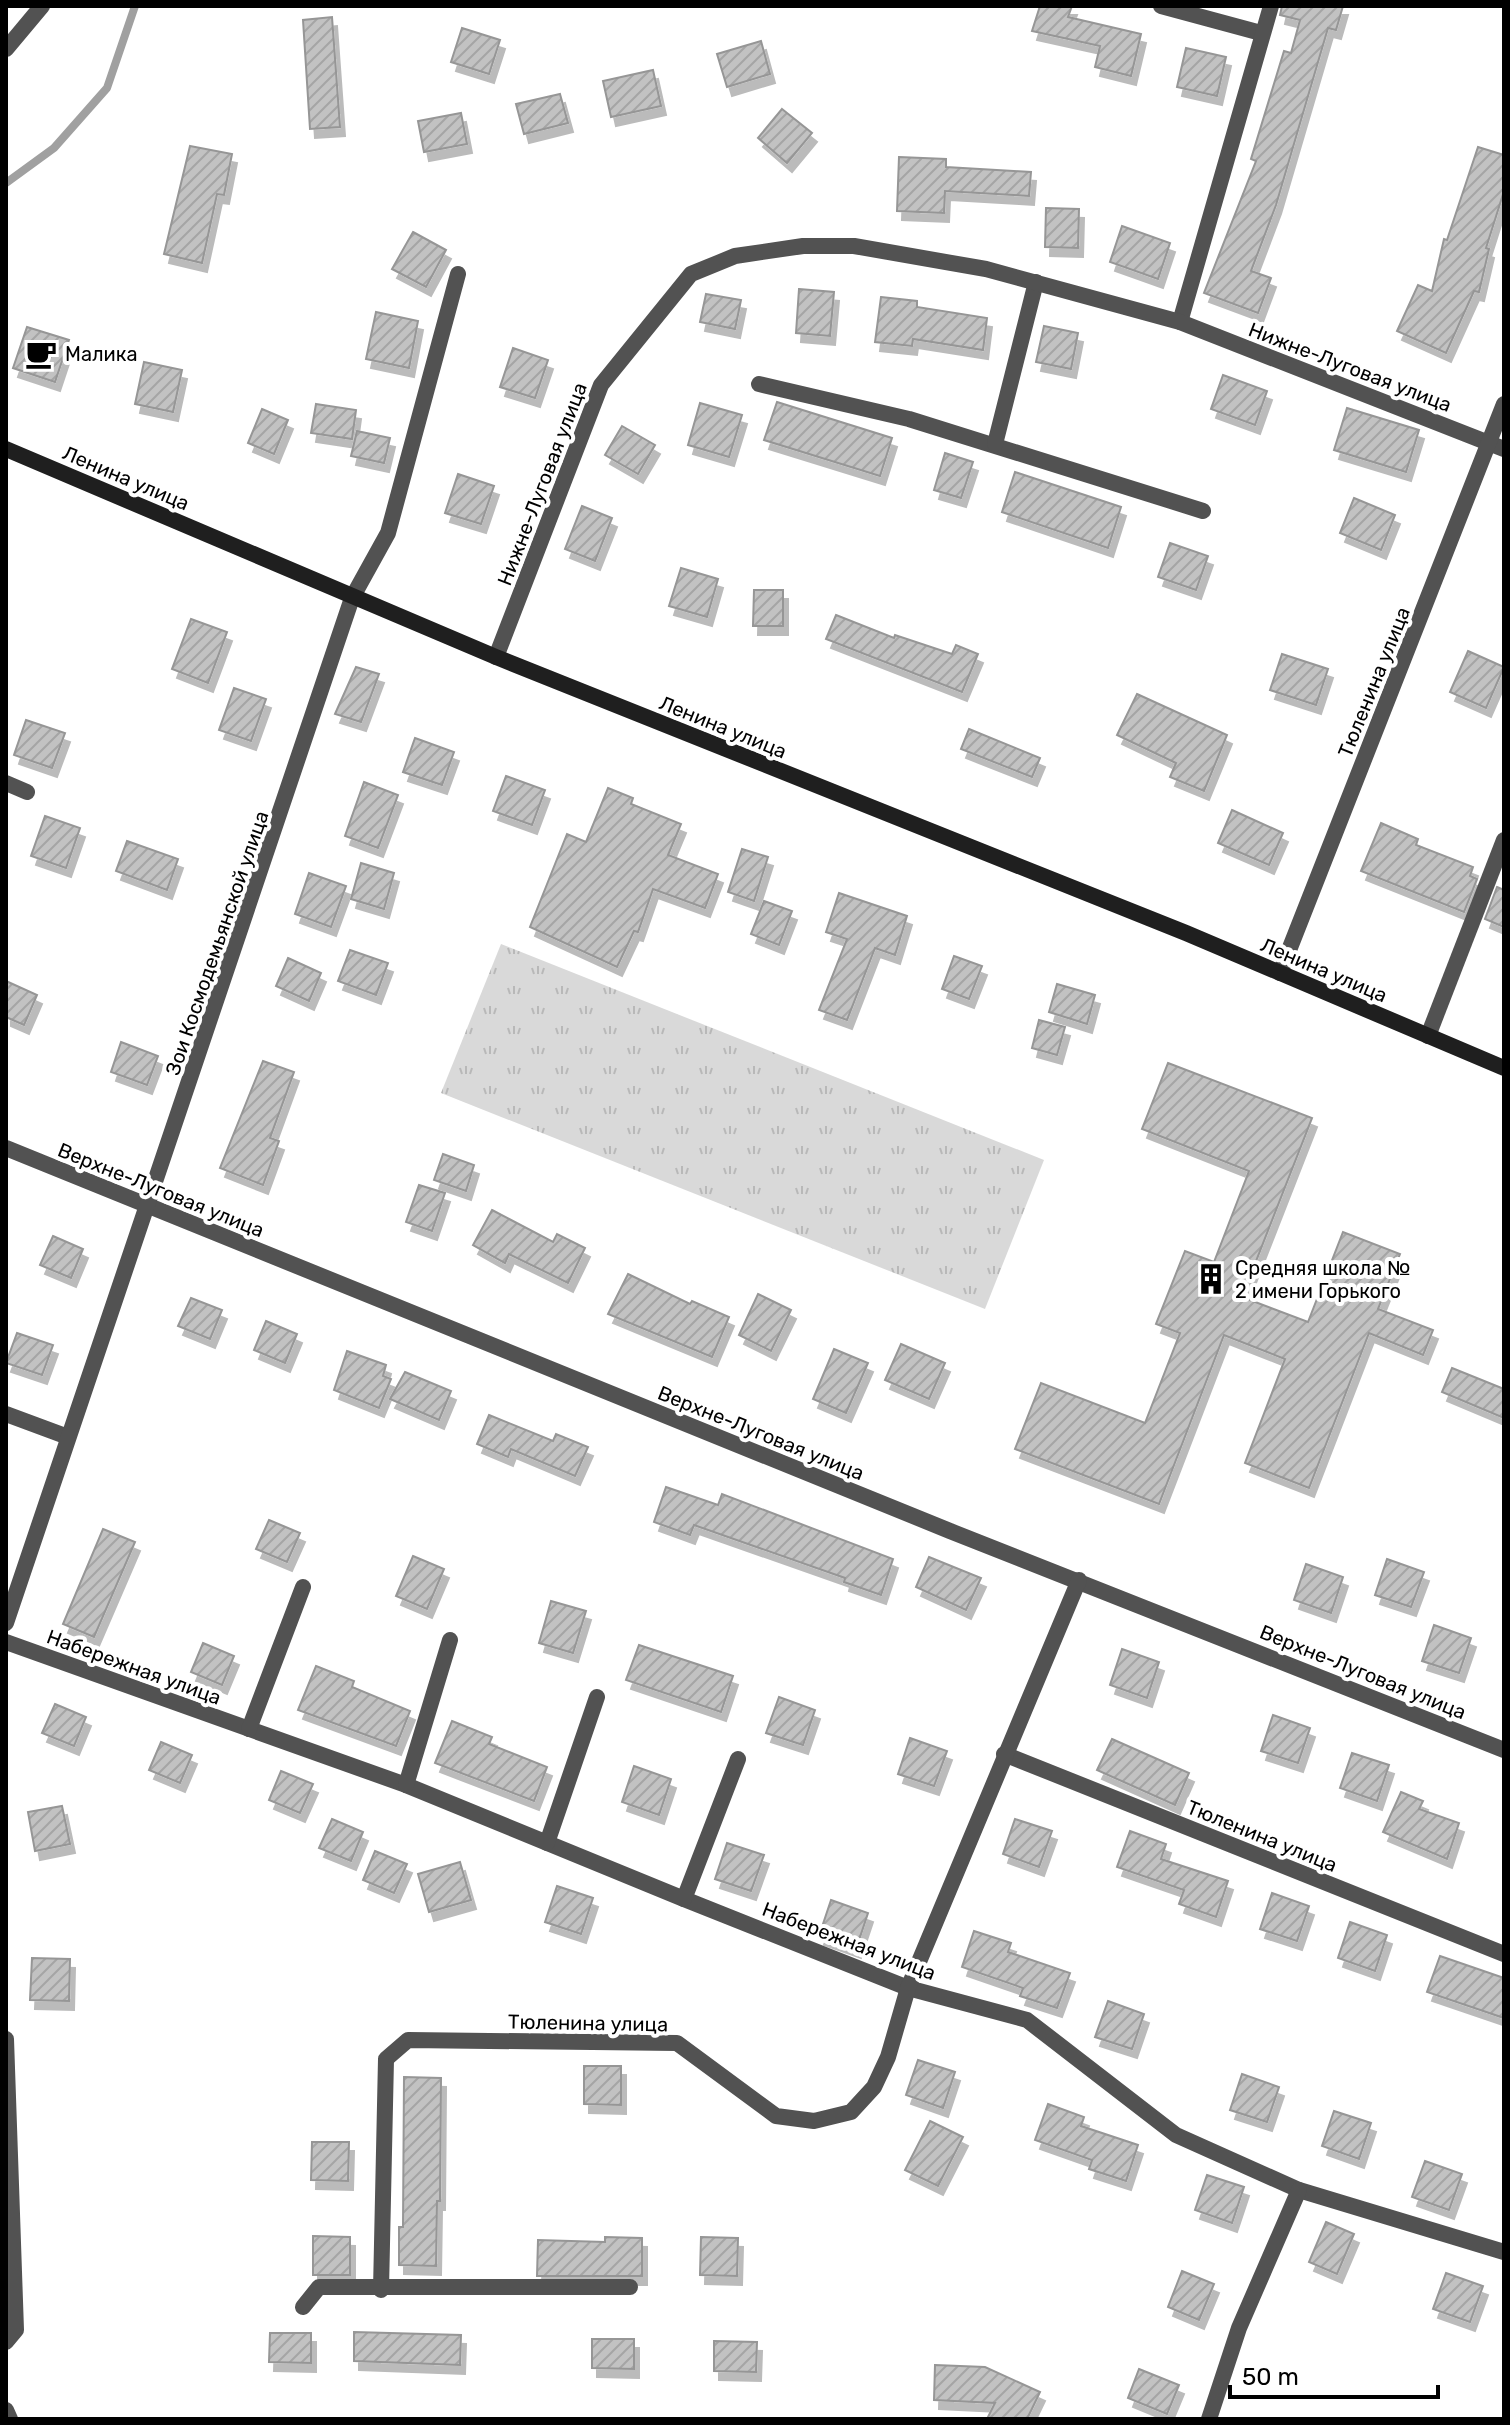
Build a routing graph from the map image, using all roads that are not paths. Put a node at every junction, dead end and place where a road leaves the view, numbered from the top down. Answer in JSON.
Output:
{"nodes":[{"id":1,"x":42,"y":6,"type":"edge"},
{"id":2,"x":1161,"y":6,"type":"edge"},
{"id":3,"x":1271,"y":6,"type":"edge"},
{"id":4,"x":1261,"y":33,"type":"junction"},
{"id":5,"x":6,"y":49,"type":"edge"},
{"id":6,"x":458,"y":274,"type":"dead end"},
{"id":7,"x":1036,"y":282,"type":"junction"},
{"id":8,"x":1180,"y":322,"type":"junction"},
{"id":9,"x":759,"y":384,"type":"dead end"},
{"id":10,"x":1504,"y":404,"type":"edge"},
{"id":11,"x":995,"y":444,"type":"junction"},
{"id":12,"x":1497,"y":446,"type":"edge"},
{"id":13,"x":6,"y":449,"type":"edge"},
{"id":14,"x":1203,"y":511,"type":"dead end"},
{"id":15,"x":352,"y":598,"type":"junction"},
{"id":16,"x":496,"y":657,"type":"junction"},
{"id":17,"x":6,"y":783,"type":"edge"},
{"id":18,"x":27,"y":792,"type":"dead end"},
{"id":19,"x":1504,"y":840,"type":"edge"},
{"id":20,"x":1280,"y":973,"type":"junction"},
{"id":21,"x":1428,"y":1036,"type":"junction"},
{"id":22,"x":1504,"y":1068,"type":"edge"},
{"id":23,"x":6,"y":1148,"type":"edge"},
{"id":24,"x":148,"y":1208,"type":"junction"},
{"id":25,"x":6,"y":1414,"type":"edge"},
{"id":26,"x":68,"y":1437,"type":"junction"},
{"id":27,"x":1079,"y":1580,"type":"junction"},
{"id":28,"x":303,"y":1587,"type":"dead end"},
{"id":29,"x":6,"y":1623,"type":"edge"},
{"id":30,"x":450,"y":1640,"type":"dead end"},
{"id":31,"x":6,"y":1642,"type":"edge"},
{"id":32,"x":597,"y":1697,"type":"dead end"},
{"id":33,"x":249,"y":1729,"type":"junction"},
{"id":34,"x":1504,"y":1750,"type":"edge"},
{"id":35,"x":1004,"y":1754,"type":"junction"},
{"id":36,"x":738,"y":1759,"type":"dead end"},
{"id":37,"x":406,"y":1785,"type":"junction"},
{"id":38,"x":547,"y":1843,"type":"junction"},
{"id":39,"x":684,"y":1899,"type":"junction"},
{"id":40,"x":1504,"y":1954,"type":"edge"},
{"id":41,"x":908,"y":1988,"type":"junction"},
{"id":42,"x":6,"y":2039,"type":"edge"},
{"id":43,"x":1299,"y":2190,"type":"junction"},
{"id":44,"x":1504,"y":2252,"type":"edge"},
{"id":45,"x":630,"y":2287,"type":"dead end"},
{"id":46,"x":381,"y":2290,"type":"junction"},
{"id":47,"x":303,"y":2307,"type":"dead end"},
{"id":48,"x":6,"y":2342,"type":"edge"},
{"id":49,"x":6,"y":2410,"type":"edge"},
{"id":50,"x":10,"y":2419,"type":"edge"},
{"id":51,"x":1209,"y":2419,"type":"edge"}],
"edges":[{"from":1,"to":5,"type":"street"},
{"from":2,"to":4,"type":"street"},
{"from":3,"to":4,"type":"street"},
{"from":4,"to":8,"type":"street"},
{"from":6,"to":15,"type":"street","name":"Зои Космодемьянской улица"},
{"from":7,"to":8,"type":"street","name":"Нижне-Луговая улица"},
{"from":7,"to":11,"type":"street"},
{"from":7,"to":16,"type":"street","name":"Нижне-Луговая улица"},
{"from":8,"to":12,"type":"street","name":"Нижне-Луговая улица"},
{"from":9,"to":11,"type":"street"},
{"from":10,"to":12,"type":"street","name":"Тюленина улица"},
{"from":11,"to":14,"type":"street"},
{"from":12,"to":20,"type":"street","name":"Тюленина улица"},
{"from":13,"to":15,"type":"main road","name":"Ленина улица"},
{"from":15,"to":16,"type":"main road","name":"Ленина улица"},
{"from":15,"to":24,"type":"street","name":"Зои Космодемьянской улица"},
{"from":16,"to":20,"type":"main road","name":"Ленина улица"},
{"from":17,"to":18,"type":"street"},
{"from":19,"to":21,"type":"street"},
{"from":20,"to":21,"type":"main road","name":"Ленина улица"},
{"from":21,"to":22,"type":"main road","name":"Ленина улица"},
{"from":23,"to":24,"type":"street","name":"Верхне-Луговая улица"},
{"from":24,"to":26,"type":"street","name":"Зои Космодемьянской улица"},
{"from":24,"to":27,"type":"street","name":"Верхне-Луговая улица"},
{"from":25,"to":26,"type":"street"},
{"from":26,"to":29,"type":"street","name":"Зои Космодемьянской улица"},
{"from":27,"to":34,"type":"street","name":"Верхне-Луговая улица"},
{"from":27,"to":35,"type":"street","name":"Тюленина улица"},
{"from":28,"to":33,"type":"street"},
{"from":30,"to":37,"type":"street"},
{"from":31,"to":33,"type":"street","name":"Набережная улица"},
{"from":32,"to":38,"type":"street"},
{"from":33,"to":37,"type":"street","name":"Набережная улица"},
{"from":35,"to":40,"type":"street","name":"Тюленина улица"},
{"from":35,"to":41,"type":"street","name":"Тюленина улица"},
{"from":36,"to":39,"type":"street"},
{"from":37,"to":38,"type":"street","name":"Набережная улица"},
{"from":38,"to":39,"type":"street","name":"Набережная улица"},
{"from":39,"to":41,"type":"street","name":"Набережная улица"},
{"from":41,"to":43,"type":"street","name":"Набережная улица"},
{"from":41,"to":46,"type":"street","name":"Тюленина улица"},
{"from":42,"to":48,"type":"street"},
{"from":43,"to":44,"type":"street","name":"Набережная улица"},
{"from":43,"to":51,"type":"street"},
{"from":45,"to":46,"type":"street"},
{"from":46,"to":47,"type":"street"},
{"from":49,"to":50,"type":"street"}]}
